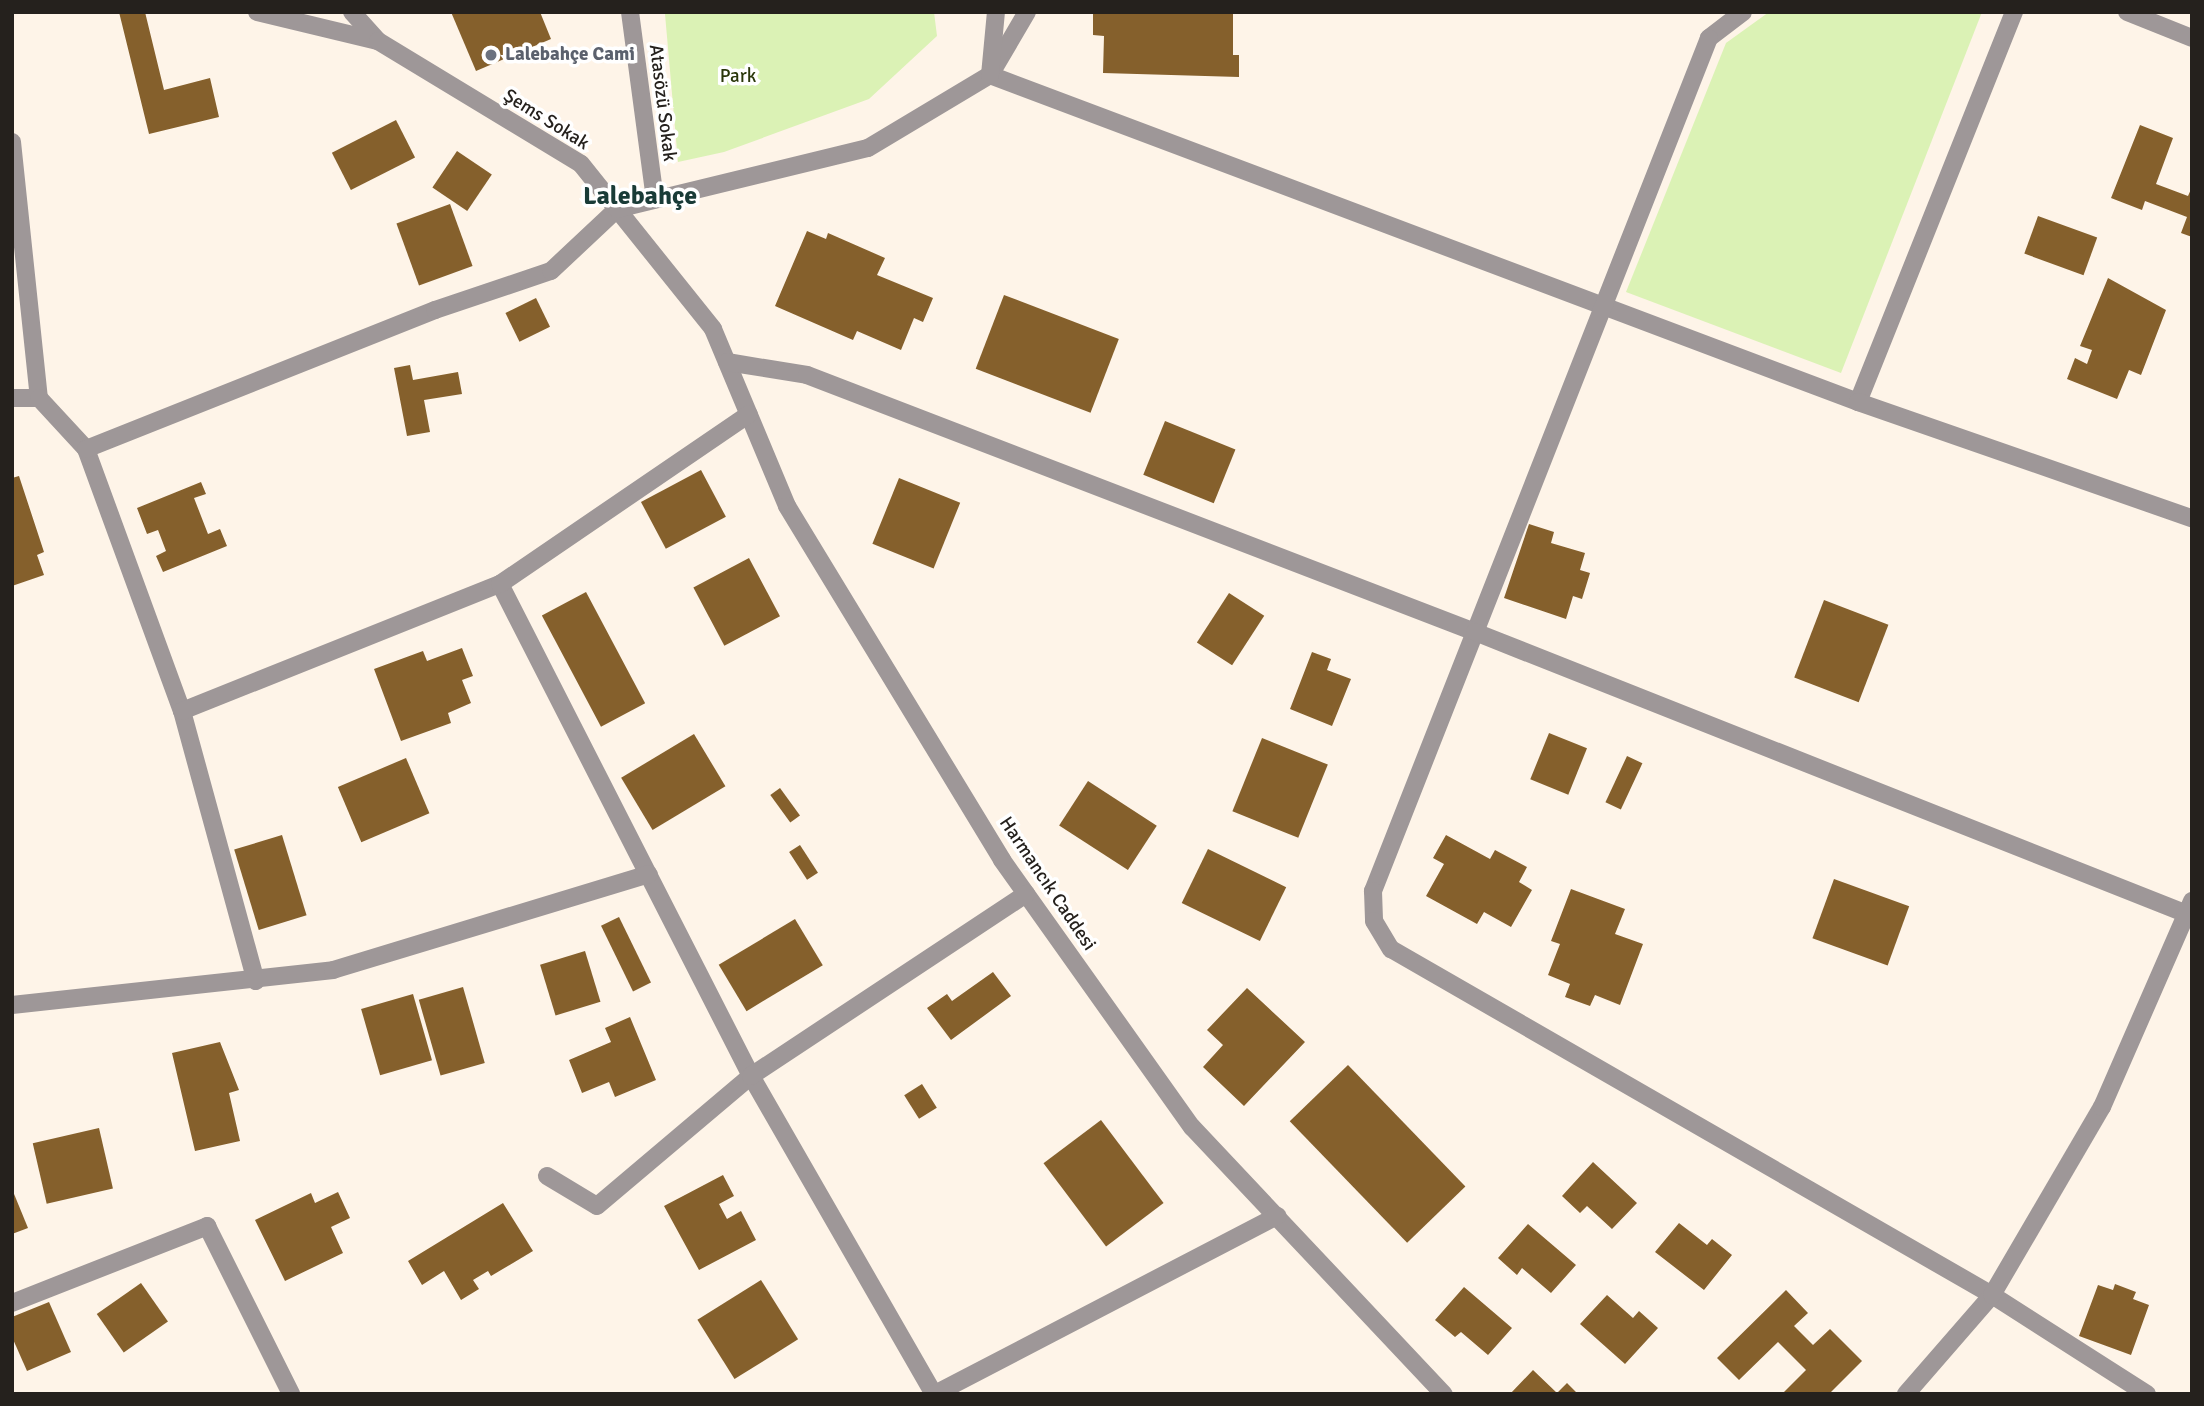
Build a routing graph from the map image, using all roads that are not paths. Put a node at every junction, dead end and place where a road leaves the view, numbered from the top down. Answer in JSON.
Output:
{"nodes":[{"id":1,"x":257,"y":12,"type":"edge"},
{"id":2,"x":352,"y":12,"type":"edge"},
{"id":3,"x":630,"y":12,"type":"edge"},
{"id":4,"x":996,"y":12,"type":"edge"},
{"id":5,"x":1027,"y":12,"type":"edge"},
{"id":6,"x":1743,"y":12,"type":"edge"},
{"id":7,"x":2014,"y":12,"type":"edge"},
{"id":8,"x":2127,"y":12,"type":"edge"},
{"id":9,"x":2192,"y":38,"type":"edge"},
{"id":10,"x":378,"y":41,"type":"junction"},
{"id":11,"x":989,"y":75,"type":"junction"},
{"id":12,"x":12,"y":142,"type":"edge"},
{"id":13,"x":654,"y":199,"type":"junction"},
{"id":14,"x":617,"y":209,"type":"junction"},
{"id":15,"x":1605,"y":306,"type":"junction"},
{"id":16,"x":713,"y":329,"type":"joint"},
{"id":17,"x":727,"y":362,"type":"junction"},
{"id":18,"x":12,"y":398,"type":"edge"},
{"id":19,"x":39,"y":398,"type":"junction"},
{"id":20,"x":1858,"y":402,"type":"junction"},
{"id":21,"x":749,"y":414,"type":"junction"},
{"id":22,"x":86,"y":449,"type":"junction"},
{"id":23,"x":2192,"y":518,"type":"edge"},
{"id":24,"x":499,"y":584,"type":"junction"},
{"id":25,"x":1475,"y":632,"type":"junction"},
{"id":26,"x":182,"y":711,"type":"junction"},
{"id":27,"x":649,"y":874,"type":"junction"},
{"id":28,"x":1026,"y":894,"type":"junction"},
{"id":29,"x":2190,"y":911,"type":"edge"},
{"id":30,"x":257,"y":981,"type":"junction"},
{"id":31,"x":12,"y":1005,"type":"edge"},
{"id":32,"x":751,"y":1076,"type":"junction"},
{"id":33,"x":547,"y":1176,"type":"dead end"},
{"id":34,"x":1277,"y":1216,"type":"junction"},
{"id":35,"x":1992,"y":1295,"type":"junction"},
{"id":36,"x":12,"y":1303,"type":"edge"},
{"id":37,"x":291,"y":1394,"type":"edge"},
{"id":38,"x":934,"y":1394,"type":"edge"},
{"id":39,"x":1444,"y":1394,"type":"edge"},
{"id":40,"x":1906,"y":1394,"type":"edge"},
{"id":41,"x":2147,"y":1394,"type":"edge"}],
"edges":[{"from":1,"to":10,"type":"street"},
{"from":2,"to":10,"type":"street","name":"Şems Sokak"},
{"from":3,"to":13,"type":"street","name":"Atasözü Sokak"},
{"from":4,"to":11,"type":"street"},
{"from":5,"to":11,"type":"street"},
{"from":6,"to":15,"type":"street"},
{"from":7,"to":20,"type":"street"},
{"from":8,"to":9,"type":"street"},
{"from":10,"to":14,"type":"street","name":"Şems Sokak"},
{"from":11,"to":13,"type":"street"},
{"from":11,"to":15,"type":"street"},
{"from":12,"to":19,"type":"street"},
{"from":13,"to":14,"type":"street"},
{"from":14,"to":16,"type":"street","name":"Şems Sokak"},
{"from":14,"to":22,"type":"street"},
{"from":15,"to":20,"type":"street"},
{"from":15,"to":25,"type":"street"},
{"from":16,"to":17,"type":"street","name":"Harmancık Caddesi"},
{"from":17,"to":21,"type":"street","name":"Harmancık Caddesi"},
{"from":17,"to":25,"type":"street"},
{"from":18,"to":19,"type":"street"},
{"from":19,"to":22,"type":"street"},
{"from":20,"to":23,"type":"street"},
{"from":21,"to":24,"type":"street"},
{"from":21,"to":28,"type":"street","name":"Harmancık Caddesi"},
{"from":22,"to":26,"type":"street"},
{"from":24,"to":26,"type":"street"},
{"from":24,"to":27,"type":"street"},
{"from":25,"to":29,"type":"street"},
{"from":25,"to":35,"type":"street"},
{"from":26,"to":30,"type":"street"},
{"from":27,"to":30,"type":"street"},
{"from":27,"to":32,"type":"street"},
{"from":28,"to":32,"type":"street"},
{"from":28,"to":34,"type":"street","name":"Harmancık Caddesi"},
{"from":29,"to":35,"type":"street"},
{"from":30,"to":31,"type":"street"},
{"from":32,"to":33,"type":"street"},
{"from":32,"to":38,"type":"street"},
{"from":34,"to":38,"type":"street"},
{"from":34,"to":39,"type":"street","name":"Harmancık Caddesi"},
{"from":35,"to":40,"type":"street"},
{"from":35,"to":41,"type":"street"},
{"from":36,"to":37,"type":"street"}]}
